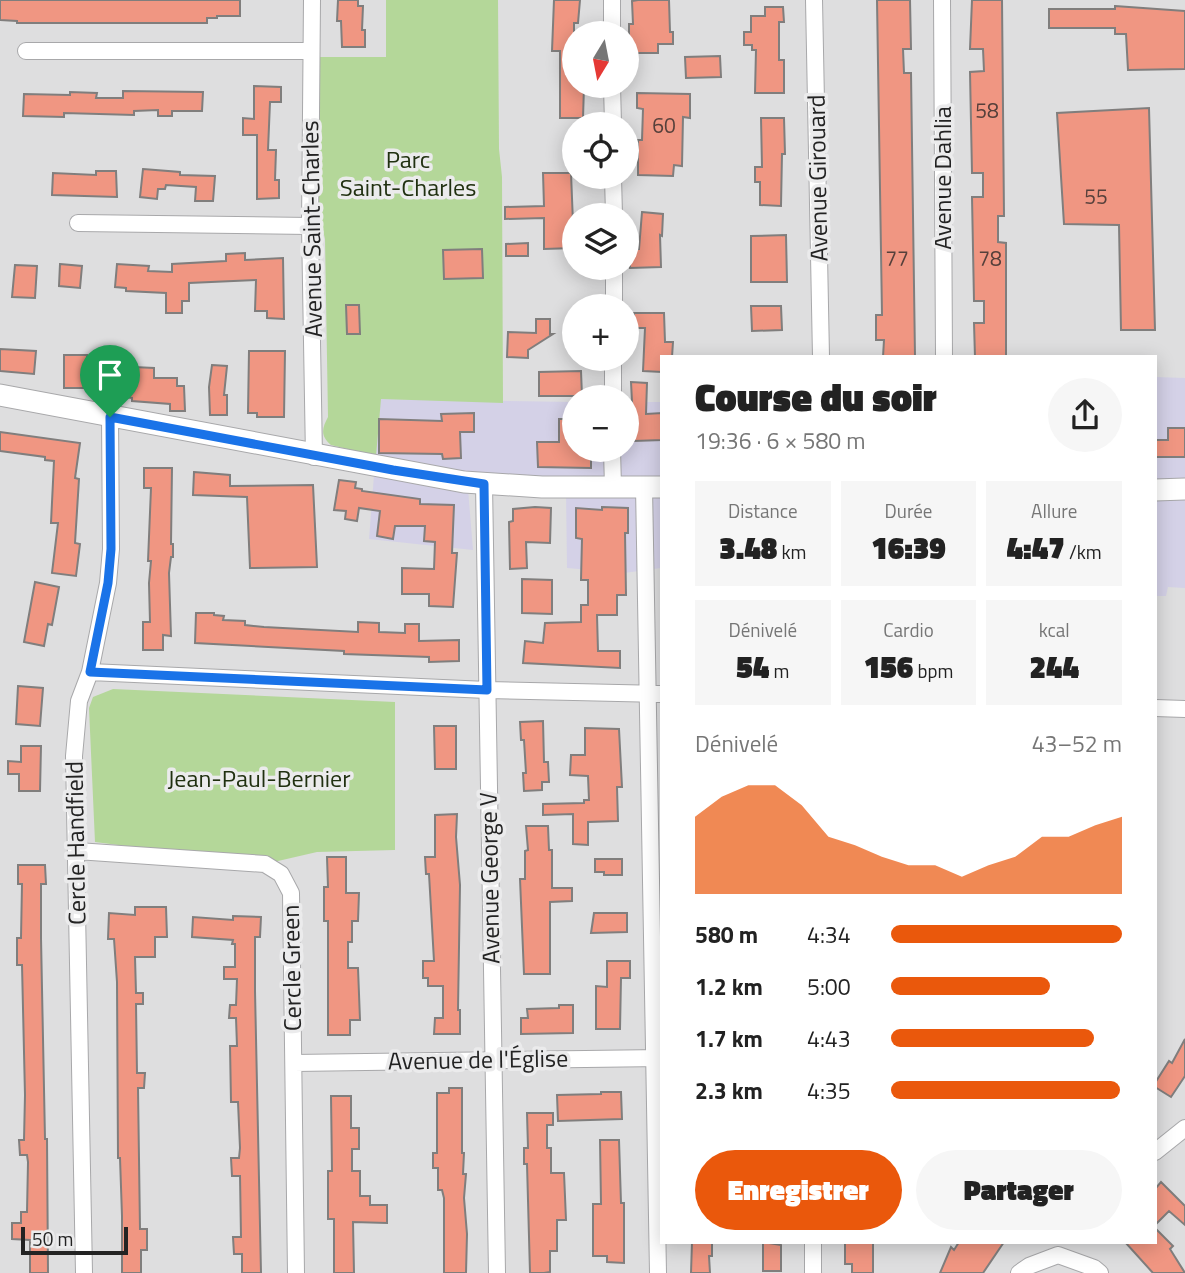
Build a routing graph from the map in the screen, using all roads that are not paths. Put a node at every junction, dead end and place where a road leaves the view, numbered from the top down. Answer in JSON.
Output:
{"nodes":[{"id":1,"x":312,"y":0,"type":"edge"},
{"id":2,"x":611,"y":0,"type":"edge"},
{"id":3,"x":814,"y":0,"type":"edge"},
{"id":4,"x":942,"y":0,"type":"edge"},
{"id":5,"x":612,"y":21,"type":"edge"},
{"id":6,"x":26,"y":51,"type":"dead end"},
{"id":7,"x":311,"y":51,"type":"junction"},
{"id":8,"x":78,"y":223,"type":"dead end"},
{"id":9,"x":310,"y":226,"type":"junction"},
{"id":10,"x":821,"y":355,"type":"edge"},
{"id":11,"x":944,"y":355,"type":"edge"},
{"id":12,"x":0,"y":395,"type":"edge"},
{"id":13,"x":110,"y":417,"type":"junction"},
{"id":14,"x":314,"y":456,"type":"junction"},
{"id":15,"x":613,"y":462,"type":"edge"},
{"id":16,"x":484,"y":484,"type":"junction"},
{"id":17,"x":614,"y":487,"type":"junction"},
{"id":18,"x":653,"y":487,"type":"edge"},
{"id":19,"x":1185,"y":489,"type":"edge"},
{"id":20,"x":1157,"y":490,"type":"edge"},
{"id":21,"x":90,"y":672,"type":"junction"},
{"id":22,"x":487,"y":690,"type":"junction"},
{"id":23,"x":655,"y":694,"type":"edge"},
{"id":24,"x":1157,"y":708,"type":"edge"},
{"id":25,"x":1185,"y":709,"type":"edge"},
{"id":26,"x":77,"y":851,"type":"junction"},
{"id":27,"x":658,"y":1058,"type":"edge"},
{"id":28,"x":492,"y":1059,"type":"junction"},
{"id":29,"x":294,"y":1063,"type":"junction"},
{"id":30,"x":1185,"y":1128,"type":"edge"},
{"id":31,"x":1157,"y":1150,"type":"edge"},
{"id":32,"x":813,"y":1244,"type":"edge"},
{"id":33,"x":1057,"y":1249,"type":"edge"},
{"id":34,"x":83,"y":1273,"type":"edge"},
{"id":35,"x":296,"y":1273,"type":"edge"},
{"id":36,"x":497,"y":1273,"type":"edge"},
{"id":37,"x":658,"y":1273,"type":"edge"},
{"id":38,"x":813,"y":1273,"type":"edge"},
{"id":39,"x":1019,"y":1273,"type":"edge"},
{"id":40,"x":1100,"y":1273,"type":"edge"}],
"edges":[{"from":1,"to":7,"type":"street","name":"Avenue Saint-Charles"},
{"from":2,"to":5,"type":"street"},
{"from":3,"to":10,"type":"street","name":"Avenue Girouard"},
{"from":4,"to":11,"type":"street","name":"Avenue Dahlia"},
{"from":6,"to":7,"type":"street"},
{"from":7,"to":9,"type":"street","name":"Avenue Saint-Charles"},
{"from":8,"to":9,"type":"street"},
{"from":9,"to":14,"type":"street","name":"Avenue Saint-Charles"},
{"from":12,"to":13,"type":"street"},
{"from":13,"to":14,"type":"street"},
{"from":13,"to":21,"type":"street","name":"Cercle Handfield"},
{"from":14,"to":16,"type":"street"},
{"from":15,"to":17,"type":"street"},
{"from":16,"to":17,"type":"street"},
{"from":16,"to":22,"type":"street","name":"Avenue George V"},
{"from":17,"to":18,"type":"street"},
{"from":18,"to":23,"type":"street"},
{"from":19,"to":20,"type":"street"},
{"from":21,"to":22,"type":"street"},
{"from":21,"to":26,"type":"street","name":"Cercle Handfield"},
{"from":22,"to":23,"type":"street"},
{"from":22,"to":28,"type":"street","name":"Avenue George V"},
{"from":23,"to":27,"type":"street"},
{"from":24,"to":25,"type":"street"},
{"from":26,"to":29,"type":"street","name":"Cercle Green"},
{"from":26,"to":34,"type":"street","name":"Cercle Handfield"},
{"from":27,"to":28,"type":"street","name":"Avenue de l'Église"},
{"from":27,"to":37,"type":"street"},
{"from":28,"to":29,"type":"street","name":"Avenue de l'Église"},
{"from":28,"to":36,"type":"street","name":"Avenue George V"},
{"from":29,"to":35,"type":"street","name":"Cercle Green"},
{"from":30,"to":31,"type":"street"},
{"from":32,"to":38,"type":"street"},
{"from":33,"to":39,"type":"street"},
{"from":33,"to":40,"type":"street"}]}
